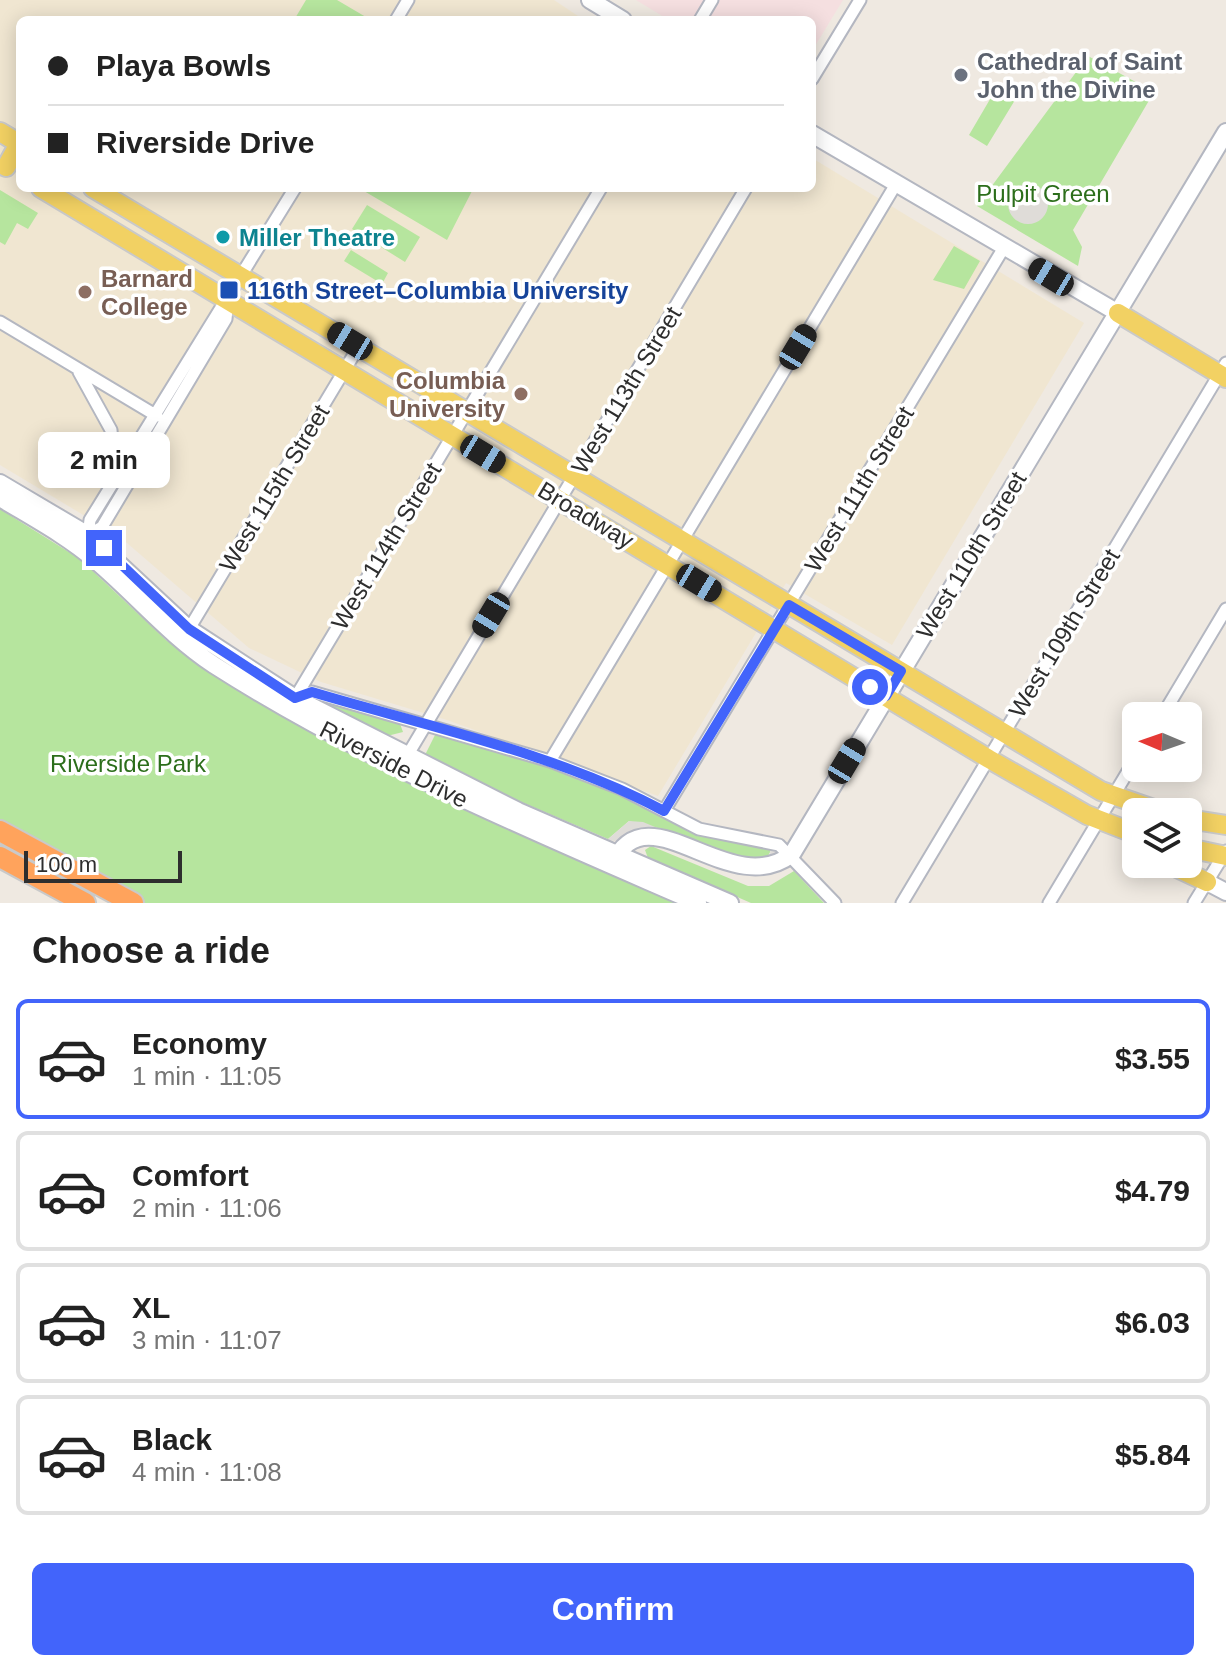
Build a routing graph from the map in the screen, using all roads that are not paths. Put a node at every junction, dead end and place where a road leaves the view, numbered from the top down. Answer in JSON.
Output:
{"nodes":[{"id":1,"x":590,"y":0,"type":"edge"},
{"id":2,"x":860,"y":0,"type":"edge"},
{"id":3,"x":616,"y":16,"type":"edge"},
{"id":4,"x":816,"y":72,"type":"edge"},
{"id":5,"x":1226,"y":132,"type":"edge"},
{"id":6,"x":816,"y":136,"type":"edge"},
{"id":7,"x":896,"y":184,"type":"junction"},
{"id":8,"x":48,"y":192,"type":"edge"},
{"id":9,"x":100,"y":192,"type":"edge"},
{"id":10,"x":293,"y":192,"type":"edge"},
{"id":11,"x":599,"y":192,"type":"edge"},
{"id":12,"x":744,"y":192,"type":"edge"},
{"id":13,"x":1003,"y":249,"type":"junction"},
{"id":14,"x":242,"y":276,"type":"junction"},
{"id":15,"x":228,"y":301,"type":"junction"},
{"id":16,"x":1118,"y":313,"type":"junction"},
{"id":17,"x":0,"y":322,"type":"edge"},
{"id":18,"x":359,"y":346,"type":"junction"},
{"id":19,"x":77,"y":368,"type":"junction"},
{"id":20,"x":344,"y":371,"type":"junction"},
{"id":21,"x":1224,"y":371,"type":"edge"},
{"id":22,"x":466,"y":411,"type":"junction"},
{"id":23,"x":154,"y":414,"type":"junction"},
{"id":24,"x":165,"y":421,"type":"junction"},
{"id":25,"x":452,"y":435,"type":"junction"},
{"id":26,"x":575,"y":476,"type":"junction"},
{"id":27,"x":113,"y":482,"type":"junction"},
{"id":28,"x":0,"y":483,"type":"edge"},
{"id":29,"x":0,"y":498,"type":"edge"},
{"id":30,"x":561,"y":500,"type":"junction"},
{"id":31,"x":682,"y":540,"type":"junction"},
{"id":32,"x":84,"y":542,"type":"junction"},
{"id":33,"x":668,"y":564,"type":"junction"},
{"id":34,"x":789,"y":605,"type":"junction"},
{"id":35,"x":1226,"y":609,"type":"edge"},
{"id":36,"x":775,"y":628,"type":"junction"},
{"id":37,"x":185,"y":636,"type":"junction"},
{"id":38,"x":901,"y":671,"type":"junction"},
{"id":39,"x":886,"y":696,"type":"junction"},
{"id":40,"x":1170,"y":702,"type":"edge"},
{"id":41,"x":292,"y":703,"type":"junction"},
{"id":42,"x":424,"y":725,"type":"junction"},
{"id":43,"x":1005,"y":733,"type":"junction"},
{"id":44,"x":989,"y":759,"type":"junction"},
{"id":45,"x":550,"y":761,"type":"junction"},
{"id":46,"x":404,"y":763,"type":"junction"},
{"id":47,"x":1122,"y":782,"type":"edge"},
{"id":48,"x":1114,"y":795,"type":"junction"},
{"id":49,"x":1122,"y":798,"type":"edge"},
{"id":50,"x":664,"y":811,"type":"junction"},
{"id":51,"x":1202,"y":821,"type":"edge"},
{"id":52,"x":1107,"y":824,"type":"junction"},
{"id":53,"x":1226,"y":825,"type":"edge"},
{"id":54,"x":1122,"y":829,"type":"edge"},
{"id":55,"x":0,"y":831,"type":"edge"},
{"id":56,"x":1122,"y":834,"type":"edge"},
{"id":57,"x":1202,"y":850,"type":"edge"},
{"id":58,"x":792,"y":854,"type":"junction"},
{"id":59,"x":1225,"y":854,"type":"edge"},
{"id":60,"x":0,"y":857,"type":"edge"},
{"id":61,"x":615,"y":860,"type":"junction"},
{"id":62,"x":1199,"y":878,"type":"edge"},
{"id":63,"x":1207,"y":882,"type":"junction"},
{"id":64,"x":1226,"y":892,"type":"edge"},
{"id":65,"x":85,"y":903,"type":"edge"},
{"id":66,"x":133,"y":903,"type":"edge"},
{"id":67,"x":698,"y":903,"type":"edge"},
{"id":68,"x":730,"y":903,"type":"edge"},
{"id":69,"x":835,"y":903,"type":"edge"},
{"id":70,"x":902,"y":903,"type":"edge"},
{"id":71,"x":1049,"y":903,"type":"edge"},
{"id":72,"x":1194,"y":903,"type":"edge"}],
"edges":[{"from":1,"to":3,"type":"main road"},
{"from":2,"to":4,"type":"street"},
{"from":5,"to":16,"type":"main road","name":"West 110th Street"},
{"from":6,"to":7,"type":"main road"},
{"from":7,"to":13,"type":"main road"},
{"from":7,"to":31,"type":"street"},
{"from":8,"to":15,"type":"main road","name":"Broadway"},
{"from":9,"to":14,"type":"main road","name":"Broadway"},
{"from":10,"to":14,"type":"street"},
{"from":11,"to":22,"type":"street","name":"West 114th Street"},
{"from":12,"to":26,"type":"street","name":"West 113th Street"},
{"from":13,"to":16,"type":"main road"},
{"from":13,"to":34,"type":"street","name":"West 111th Street"},
{"from":14,"to":15,"type":"street"},
{"from":14,"to":18,"type":"main road","name":"Broadway"},
{"from":15,"to":20,"type":"main road","name":"Broadway"},
{"from":15,"to":23,"type":"street"},
{"from":15,"to":24,"type":"street"},
{"from":16,"to":21,"type":"main road"},
{"from":16,"to":38,"type":"main road","name":"West 110th Street"},
{"from":17,"to":19,"type":"street"},
{"from":18,"to":20,"type":"street","name":"West 115th Street"},
{"from":18,"to":22,"type":"main road","name":"Broadway"},
{"from":19,"to":23,"type":"street"},
{"from":19,"to":27,"type":"street"},
{"from":20,"to":25,"type":"main road","name":"Broadway"},
{"from":20,"to":37,"type":"street","name":"West 115th Street"},
{"from":21,"to":43,"type":"street","name":"West 109th Street"},
{"from":22,"to":25,"type":"street","name":"West 114th Street"},
{"from":22,"to":26,"type":"main road","name":"Broadway"},
{"from":23,"to":24,"type":"street"},
{"from":23,"to":27,"type":"street"},
{"from":24,"to":32,"type":"street"},
{"from":25,"to":30,"type":"main road","name":"Broadway"},
{"from":25,"to":41,"type":"street","name":"West 114th Street"},
{"from":26,"to":30,"type":"street","name":"West 113th Street"},
{"from":26,"to":31,"type":"main road","name":"Broadway"},
{"from":27,"to":32,"type":"street"},
{"from":28,"to":32,"type":"main road","name":"Riverside Drive"},
{"from":29,"to":32,"type":"main road","name":"Riverside Drive"},
{"from":30,"to":33,"type":"main road","name":"Broadway"},
{"from":30,"to":42,"type":"street","name":"West 113th Street"},
{"from":31,"to":33,"type":"street"},
{"from":31,"to":34,"type":"main road","name":"Broadway"},
{"from":32,"to":37,"type":"main road","name":"Riverside Drive"},
{"from":33,"to":36,"type":"main road","name":"Broadway"},
{"from":33,"to":45,"type":"street"},
{"from":34,"to":36,"type":"street","name":"West 111th Street"},
{"from":34,"to":38,"type":"main road","name":"Broadway"},
{"from":35,"to":40,"type":"street"},
{"from":36,"to":39,"type":"main road","name":"Broadway"},
{"from":36,"to":50,"type":"street","name":"West 111th Street"},
{"from":37,"to":41,"type":"main road","name":"Riverside Drive"},
{"from":38,"to":39,"type":"main road","name":"West 110th Street"},
{"from":38,"to":43,"type":"main road","name":"Broadway"},
{"from":39,"to":44,"type":"main road","name":"Broadway"},
{"from":39,"to":58,"type":"main road","name":"West 110th Street"},
{"from":41,"to":42,"type":"street","name":"Riverside Drive"},
{"from":41,"to":46,"type":"main road","name":"Riverside Drive"},
{"from":42,"to":45,"type":"street","name":"Riverside Drive"},
{"from":42,"to":46,"type":"street","name":"West 113th Street"},
{"from":43,"to":44,"type":"street","name":"West 109th Street"},
{"from":43,"to":48,"type":"main road","name":"Broadway"},
{"from":44,"to":52,"type":"main road","name":"Broadway"},
{"from":44,"to":70,"type":"street","name":"West 109th Street"},
{"from":45,"to":50,"type":"street","name":"Riverside Drive"},
{"from":46,"to":61,"type":"main road","name":"Riverside Drive"},
{"from":47,"to":48,"type":"street"},
{"from":48,"to":49,"type":"main road","name":"Broadway"},
{"from":48,"to":52,"type":"street"},
{"from":50,"to":58,"type":"street","name":"Riverside Drive"},
{"from":51,"to":53,"type":"main road"},
{"from":52,"to":54,"type":"main road","name":"Broadway"},
{"from":52,"to":56,"type":"main road"},
{"from":52,"to":71,"type":"street"},
{"from":55,"to":66,"type":"highway"},
{"from":57,"to":59,"type":"main road"},
{"from":58,"to":61,"type":"main road","name":"West 110th Street"},
{"from":58,"to":69,"type":"street","name":"Riverside Drive"},
{"from":59,"to":63,"type":"street"},
{"from":60,"to":65,"type":"highway"},
{"from":61,"to":67,"type":"main road","name":"Riverside Drive"},
{"from":61,"to":68,"type":"main road","name":"Riverside Drive"},
{"from":62,"to":63,"type":"main road"},
{"from":63,"to":64,"type":"main road"},
{"from":63,"to":72,"type":"street"}]}
